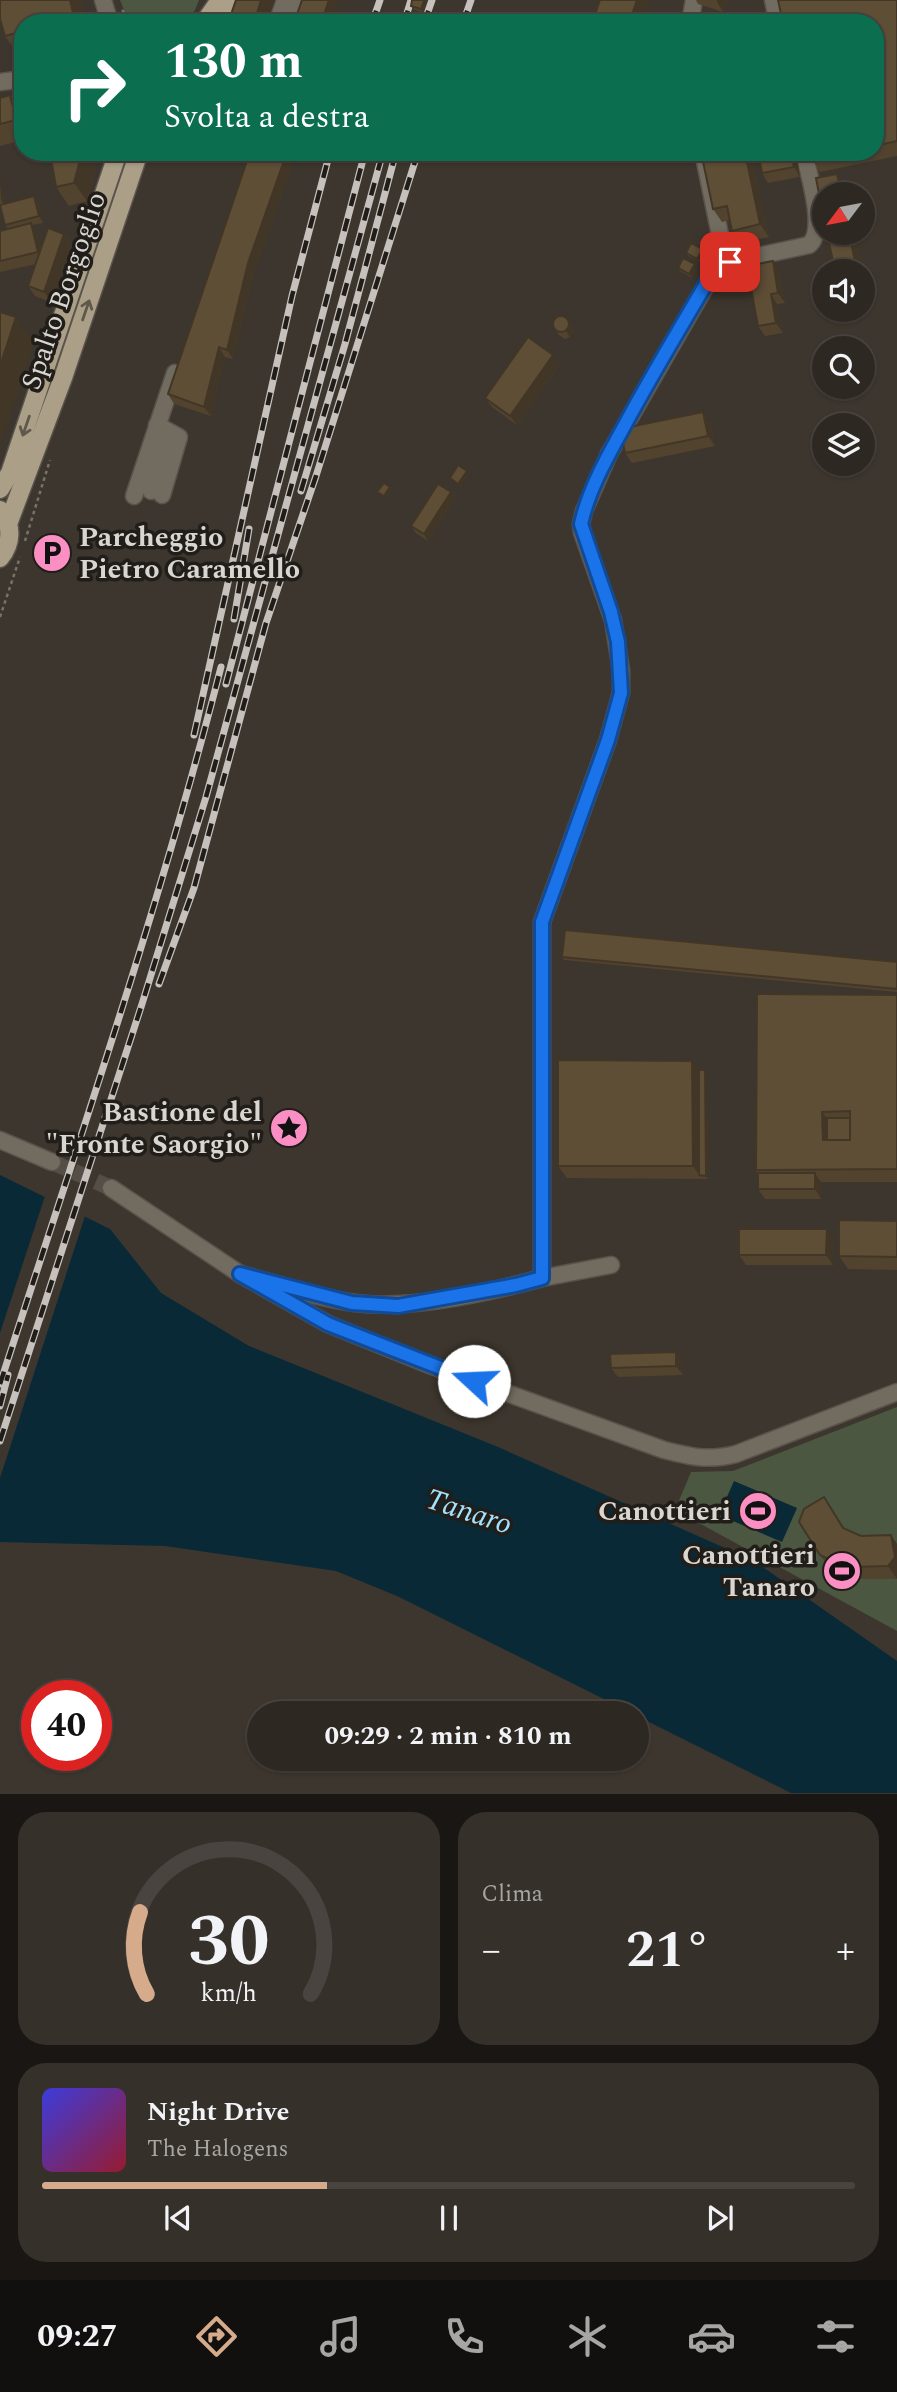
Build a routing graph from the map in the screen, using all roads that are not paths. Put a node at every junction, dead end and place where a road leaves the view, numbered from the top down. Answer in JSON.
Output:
{"nodes":[{"id":1,"x":115,"y":161,"type":"edge"},
{"id":2,"x":136,"y":161,"type":"edge"},
{"id":3,"x":706,"y":161,"type":"edge"},
{"id":4,"x":806,"y":161,"type":"edge"},
{"id":5,"x":726,"y":264,"type":"junction"},
{"id":6,"x":178,"y":363,"type":"edge"},
{"id":7,"x":163,"y":428,"type":"junction"},
{"id":8,"x":0,"y":489,"type":"edge"},
{"id":9,"x":157,"y":493,"type":"dead end"},
{"id":10,"x":134,"y":496,"type":"dead end"},
{"id":11,"x":4,"y":517,"type":"edge"},
{"id":12,"x":0,"y":558,"type":"edge"},
{"id":13,"x":0,"y":1140,"type":"edge"},
{"id":14,"x":52,"y":1162,"type":"tunnel mouth"},
{"id":15,"x":111,"y":1188,"type":"tunnel mouth"},
{"id":16,"x":611,"y":1265,"type":"dead end"},
{"id":17,"x":240,"y":1274,"type":"junction"},
{"id":18,"x":542,"y":1278,"type":"junction"},
{"id":19,"x":897,"y":1392,"type":"edge"}],
"edges":[{"from":1,"to":8,"type":"main road","name":"Spalto Borgoglio","one_way":true},
{"from":11,"to":2,"type":"main road","name":"Spalto Borgoglio","one_way":true},
{"from":3,"to":5,"type":"street"},
{"from":4,"to":5,"type":"street"},
{"from":5,"to":18,"type":"street"},
{"from":6,"to":7,"type":"street"},
{"from":7,"to":9,"type":"street"},
{"from":7,"to":10,"type":"street"},
{"from":11,"to":12,"type":"main road","name":"Spalto Borgoglio"},
{"from":13,"to":14,"type":"street"},
{"from":15,"to":17,"type":"street"},
{"from":16,"to":18,"type":"street"},
{"from":17,"to":18,"type":"street"},
{"from":17,"to":19,"type":"street"}]}
